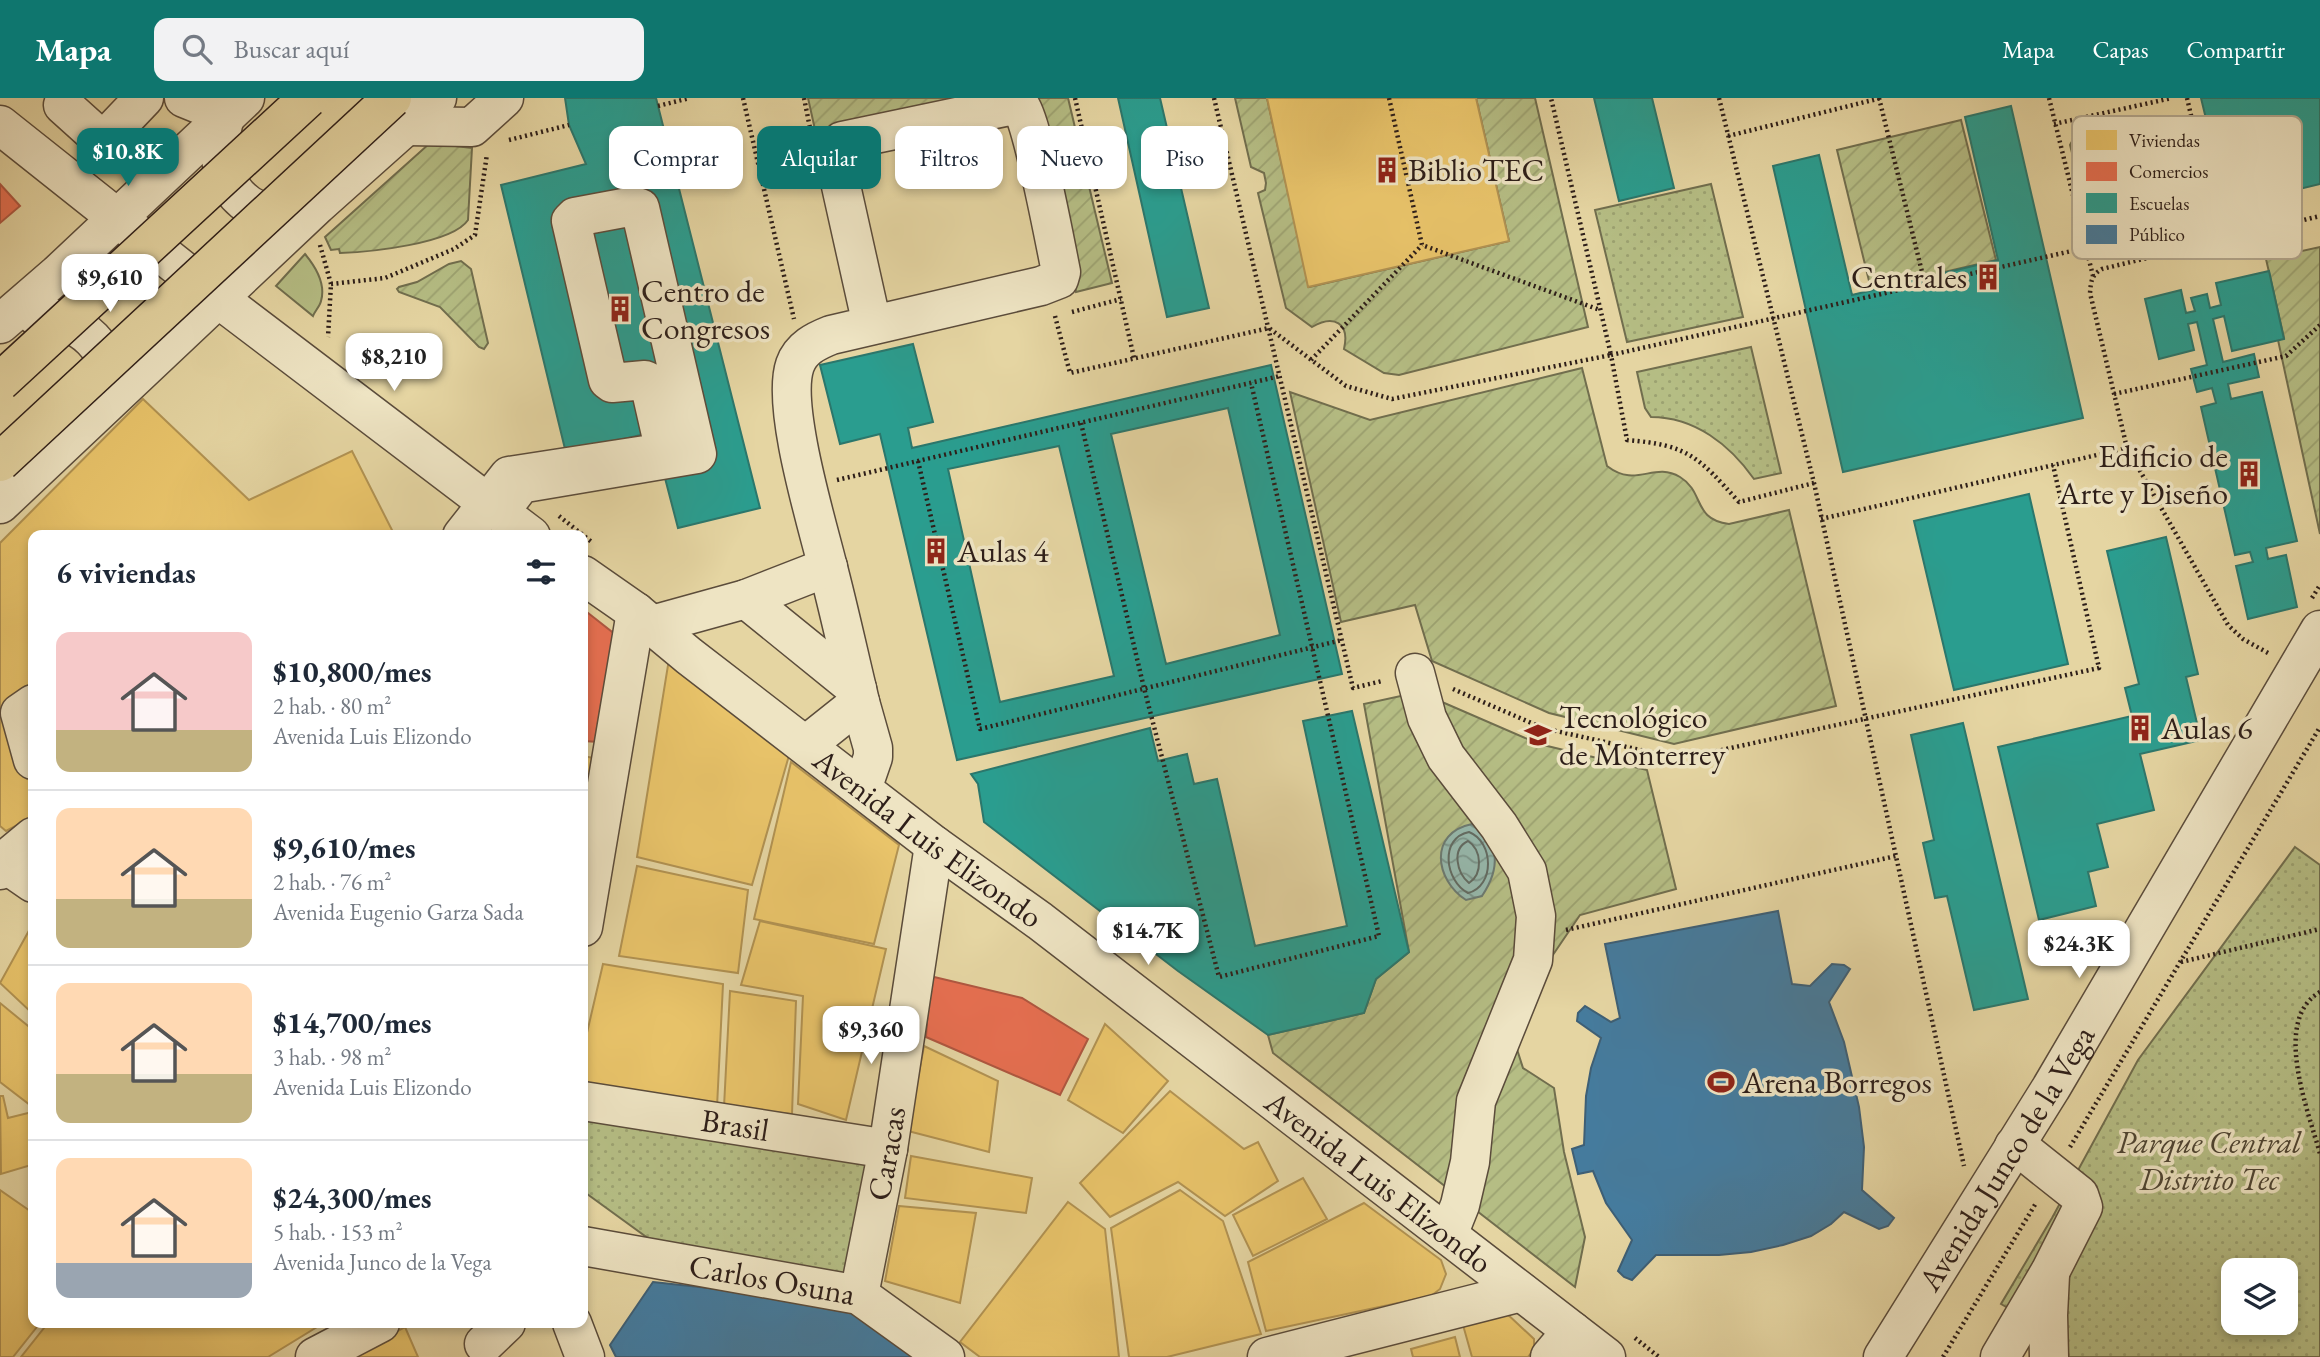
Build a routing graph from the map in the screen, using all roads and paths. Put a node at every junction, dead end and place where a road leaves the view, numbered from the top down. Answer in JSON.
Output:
{"nodes":[{"id":1,"x":144,"y":98,"type":"edge"},
{"id":2,"x":184,"y":98,"type":"edge"},
{"id":3,"x":307,"y":98,"type":"edge"},
{"id":4,"x":437,"y":98,"type":"edge"},
{"id":5,"x":504,"y":98,"type":"edge"},
{"id":6,"x":690,"y":98,"type":"edge"},
{"id":7,"x":743,"y":98,"type":"edge"},
{"id":8,"x":1074,"y":98,"type":"edge"},
{"id":9,"x":1214,"y":98,"type":"edge"},
{"id":10,"x":1390,"y":98,"type":"edge"},
{"id":11,"x":1551,"y":98,"type":"edge"},
{"id":12,"x":1719,"y":98,"type":"edge"},
{"id":13,"x":1880,"y":98,"type":"edge"},
{"id":14,"x":2049,"y":98,"type":"edge"},
{"id":15,"x":2172,"y":98,"type":"edge"},
{"id":16,"x":2187,"y":98,"type":"edge"},
{"id":17,"x":67,"y":102,"type":"edge"},
{"id":18,"x":658,"y":106,"type":"dead end"},
{"id":19,"x":236,"y":107,"type":"edge"},
{"id":20,"x":399,"y":112,"type":"edge"},
{"id":21,"x":2090,"y":116,"type":"edge"},
{"id":22,"x":2191,"y":116,"type":"edge"},
{"id":23,"x":2072,"y":120,"type":"edge"},
{"id":24,"x":2054,"y":124,"type":"junction"},
{"id":25,"x":569,"y":125,"type":"dead end"},
{"id":26,"x":8,"y":131,"type":"edge"},
{"id":27,"x":1728,"y":136,"type":"junction"},
{"id":28,"x":103,"y":141,"type":"junction"},
{"id":29,"x":501,"y":142,"type":"dead end"},
{"id":30,"x":488,"y":145,"type":"dead end"},
{"id":31,"x":70,"y":179,"type":"junction"},
{"id":32,"x":2072,"y":196,"type":"edge"},
{"id":33,"x":2320,"y":216,"type":"edge"},
{"id":34,"x":118,"y":218,"type":"junction"},
{"id":35,"x":2302,"y":220,"type":"edge"},
{"id":36,"x":317,"y":221,"type":"junction"},
{"id":37,"x":1422,"y":245,"type":"junction"},
{"id":38,"x":2072,"y":251,"type":"edge"},
{"id":39,"x":2088,"y":259,"type":"edge"},
{"id":40,"x":2145,"y":259,"type":"edge"},
{"id":41,"x":2093,"y":277,"type":"junction"},
{"id":42,"x":331,"y":284,"type":"junction"},
{"id":43,"x":1925,"y":284,"type":"junction"},
{"id":44,"x":219,"y":299,"type":"junction"},
{"id":45,"x":1600,"y":310,"type":"junction"},
{"id":46,"x":1055,"y":317,"type":"dead end"},
{"id":47,"x":1774,"y":319,"type":"junction"},
{"id":48,"x":0,"y":325,"type":"edge"},
{"id":49,"x":872,"y":325,"type":"junction"},
{"id":50,"x":2320,"y":325,"type":"edge"},
{"id":51,"x":796,"y":328,"type":"dead end"},
{"id":52,"x":1269,"y":328,"type":"junction"},
{"id":53,"x":328,"y":337,"type":"dead end"},
{"id":54,"x":1611,"y":355,"type":"junction"},
{"id":55,"x":1134,"y":358,"type":"junction"},
{"id":56,"x":1311,"y":360,"type":"junction"},
{"id":57,"x":1280,"y":376,"type":"junction"},
{"id":58,"x":0,"y":382,"type":"edge"},
{"id":59,"x":1251,"y":383,"type":"junction"},
{"id":60,"x":2114,"y":394,"type":"junction"},
{"id":61,"x":94,"y":417,"type":"junction"},
{"id":62,"x":1081,"y":423,"type":"junction"},
{"id":63,"x":2127,"y":448,"type":"junction"},
{"id":64,"x":918,"y":461,"type":"junction"},
{"id":65,"x":0,"y":462,"type":"edge"},
{"id":66,"x":2053,"y":465,"type":"junction"},
{"id":67,"x":1814,"y":483,"type":"junction"},
{"id":68,"x":808,"y":486,"type":"junction"},
{"id":69,"x":0,"y":504,"type":"edge"},
{"id":70,"x":495,"y":506,"type":"junction"},
{"id":71,"x":1821,"y":519,"type":"junction"},
{"id":72,"x":469,"y":530,"type":"edge"},
{"id":73,"x":524,"y":530,"type":"edge"},
{"id":74,"x":828,"y":567,"type":"junction"},
{"id":75,"x":588,"y":579,"type":"edge"},
{"id":76,"x":746,"y":599,"type":"junction"},
{"id":77,"x":644,"y":618,"type":"junction"},
{"id":78,"x":2320,"y":630,"type":"edge"},
{"id":79,"x":1342,"y":640,"type":"junction"},
{"id":80,"x":1311,"y":647,"type":"junction"},
{"id":81,"x":689,"y":656,"type":"junction"},
{"id":82,"x":2308,"y":669,"type":"edge"},
{"id":83,"x":1415,"y":673,"type":"junction"},
{"id":84,"x":1144,"y":688,"type":"junction"},
{"id":85,"x":859,"y":695,"type":"junction"},
{"id":86,"x":28,"y":707,"type":"edge"},
{"id":87,"x":1867,"y":719,"type":"junction"},
{"id":88,"x":2320,"y":727,"type":"edge"},
{"id":89,"x":28,"y":742,"type":"edge"},
{"id":90,"x":806,"y":745,"type":"junction"},
{"id":91,"x":862,"y":789,"type":"junction"},
{"id":92,"x":28,"y":843,"type":"edge"},
{"id":93,"x":934,"y":845,"type":"junction"},
{"id":94,"x":1896,"y":856,"type":"junction"},
{"id":95,"x":9,"y":868,"type":"edge"},
{"id":96,"x":588,"y":902,"type":"edge"},
{"id":97,"x":2319,"y":929,"type":"edge"},
{"id":98,"x":1535,"y":937,"type":"junction"},
{"id":99,"x":2320,"y":937,"type":"edge"},
{"id":100,"x":2180,"y":962,"type":"junction"},
{"id":101,"x":2320,"y":992,"type":"edge"},
{"id":102,"x":588,"y":1102,"type":"edge"},
{"id":103,"x":888,"y":1149,"type":"junction"},
{"id":104,"x":2320,"y":1154,"type":"edge"},
{"id":105,"x":2032,"y":1159,"type":"junction"},
{"id":106,"x":1968,"y":1177,"type":"dead end"},
{"id":107,"x":1448,"y":1236,"type":"junction"},
{"id":108,"x":588,"y":1247,"type":"edge"},
{"id":109,"x":2050,"y":1272,"type":"junction"},
{"id":110,"x":1521,"y":1292,"type":"junction"},
{"id":111,"x":859,"y":1295,"type":"junction"},
{"id":112,"x":370,"y":1328,"type":"edge"},
{"id":113,"x":574,"y":1328,"type":"edge"},
{"id":114,"x":1561,"y":1344,"type":"edge"},
{"id":115,"x":315,"y":1357,"type":"edge"},
{"id":116,"x":585,"y":1357,"type":"edge"},
{"id":117,"x":945,"y":1357,"type":"edge"},
{"id":118,"x":1267,"y":1357,"type":"edge"},
{"id":119,"x":1606,"y":1357,"type":"edge"},
{"id":120,"x":1883,"y":1357,"type":"edge"},
{"id":121,"x":1906,"y":1357,"type":"edge"},
{"id":122,"x":1943,"y":1357,"type":"edge"},
{"id":123,"x":2000,"y":1357,"type":"edge"},
{"id":124,"x":2049,"y":1357,"type":"edge"}],
"edges":[{"from":1,"to":28,"type":"street"},
{"from":2,"to":19,"type":"street"},
{"from":3,"to":58,"type":"highway","bridge":true},
{"from":4,"to":20,"type":"street"},
{"from":5,"to":20,"type":"street"},
{"from":6,"to":18,"type":"path"},
{"from":7,"to":51,"type":"path"},
{"from":8,"to":55,"type":"path"},
{"from":9,"to":52,"type":"path"},
{"from":10,"to":37,"type":"path"},
{"from":11,"to":45,"type":"path"},
{"from":12,"to":27,"type":"path"},
{"from":13,"to":27,"type":"path"},
{"from":13,"to":43,"type":"path"},
{"from":14,"to":24,"type":"path"},
{"from":15,"to":21,"type":"path"},
{"from":16,"to":22,"type":"path"},
{"from":17,"to":26,"type":"street"},
{"from":17,"to":28,"type":"street"},
{"from":19,"to":34,"type":"street"},
{"from":19,"to":36,"type":"street"},
{"from":20,"to":36,"type":"street"},
{"from":20,"to":65,"type":"highway","bridge":true},
{"from":23,"to":24,"type":"path"},
{"from":24,"to":32,"type":"path"},
{"from":25,"to":29,"type":"path"},
{"from":26,"to":31,"type":"street"},
{"from":27,"to":47,"type":"path"},
{"from":28,"to":31,"type":"street"},
{"from":30,"to":42,"type":"path"},
{"from":31,"to":34,"type":"street"},
{"from":33,"to":35,"type":"path"},
{"from":34,"to":44,"type":"street"},
{"from":34,"to":48,"type":"street"},
{"from":36,"to":42,"type":"path"},
{"from":36,"to":44,"type":"street"},
{"from":37,"to":45,"type":"path"},
{"from":37,"to":56,"type":"path"},
{"from":38,"to":43,"type":"path"},
{"from":39,"to":41,"type":"path"},
{"from":40,"to":41,"type":"path"},
{"from":41,"to":60,"type":"path"},
{"from":42,"to":53,"type":"path"},
{"from":43,"to":47,"type":"path"},
{"from":44,"to":61,"type":"street"},
{"from":44,"to":70,"type":"street"},
{"from":45,"to":54,"type":"path"},
{"from":46,"to":55,"type":"path"},
{"from":47,"to":54,"type":"path"},
{"from":47,"to":67,"type":"path"},
{"from":48,"to":61,"type":"street"},
{"from":49,"to":49,"type":"street"},
{"from":49,"to":68,"type":"street"},
{"from":50,"to":60,"type":"path"},
{"from":52,"to":55,"type":"path"},
{"from":52,"to":56,"type":"path"},
{"from":52,"to":57,"type":"path"},
{"from":54,"to":56,"type":"path"},
{"from":54,"to":67,"type":"path"},
{"from":57,"to":59,"type":"path"},
{"from":57,"to":79,"type":"path"},
{"from":59,"to":62,"type":"path"},
{"from":59,"to":80,"type":"path"},
{"from":60,"to":63,"type":"path"},
{"from":61,"to":69,"type":"street"},
{"from":62,"to":64,"type":"path"},
{"from":62,"to":84,"type":"path"},
{"from":63,"to":66,"type":"path"},
{"from":63,"to":82,"type":"path"},
{"from":64,"to":68,"type":"path"},
{"from":64,"to":84,"type":"path"},
{"from":66,"to":71,"type":"path"},
{"from":66,"to":87,"type":"path"},
{"from":67,"to":71,"type":"path"},
{"from":68,"to":74,"type":"street"},
{"from":70,"to":70,"type":"street"},
{"from":70,"to":72,"type":"street"},
{"from":70,"to":73,"type":"street"},
{"from":71,"to":87,"type":"path"},
{"from":74,"to":76,"type":"street"},
{"from":74,"to":85,"type":"street"},
{"from":75,"to":77,"type":"street","name":"Avenida Luis Elizondo"},
{"from":76,"to":77,"type":"street"},
{"from":76,"to":81,"type":"street"},
{"from":76,"to":85,"type":"street"},
{"from":77,"to":81,"type":"street","name":"Avenida Luis Elizondo"},
{"from":77,"to":96,"type":"street"},
{"from":78,"to":82,"type":"street","name":"Avenida Junco de la Vega"},
{"from":79,"to":80,"type":"path"},
{"from":79,"to":83,"type":"path"},
{"from":80,"to":84,"type":"path"},
{"from":80,"to":84,"type":"path"},
{"from":81,"to":90,"type":"street","name":"Avenida Luis Elizondo"},
{"from":82,"to":105,"type":"street","name":"Avenida Junco de la Vega"},
{"from":83,"to":87,"type":"path"},
{"from":83,"to":98,"type":"street"},
{"from":85,"to":90,"type":"street"},
{"from":85,"to":91,"type":"street"},
{"from":86,"to":89,"type":"street"},
{"from":87,"to":94,"type":"path"},
{"from":88,"to":100,"type":"path"},
{"from":90,"to":91,"type":"street","name":"Avenida Luis Elizondo"},
{"from":91,"to":93,"type":"street","name":"Avenida Luis Elizondo"},
{"from":92,"to":95,"type":"street"},
{"from":93,"to":103,"type":"street","name":"Caracas"},
{"from":93,"to":107,"type":"street","name":"Avenida Luis Elizondo"},
{"from":94,"to":98,"type":"path"},
{"from":94,"to":106,"type":"path"},
{"from":97,"to":99,"type":"path"},
{"from":97,"to":100,"type":"path"},
{"from":98,"to":107,"type":"street"},
{"from":100,"to":105,"type":"path"},
{"from":101,"to":104,"type":"path"},
{"from":102,"to":103,"type":"street","name":"Brasil"},
{"from":103,"to":111,"type":"street","name":"Caracas"},
{"from":105,"to":109,"type":"street"},
{"from":105,"to":120,"type":"street","name":"Avenida Junco de la Vega"},
{"from":105,"to":121,"type":"street","name":"Avenida Junco de la Vega"},
{"from":105,"to":122,"type":"path"},
{"from":107,"to":110,"type":"street","name":"Avenida Luis Elizondo"},
{"from":108,"to":111,"type":"street","name":"Carlos Osuna"},
{"from":109,"to":123,"type":"street"},
{"from":109,"to":124,"type":"street"},
{"from":110,"to":114,"type":"street","name":"Avenida Luis Elizondo"},
{"from":110,"to":118,"type":"street"},
{"from":111,"to":117,"type":"street","name":"Carlos Osuna"},
{"from":112,"to":115,"type":"street"},
{"from":113,"to":116,"type":"street"},
{"from":114,"to":119,"type":"street","name":"Avenida Luis Elizondo"}]}
